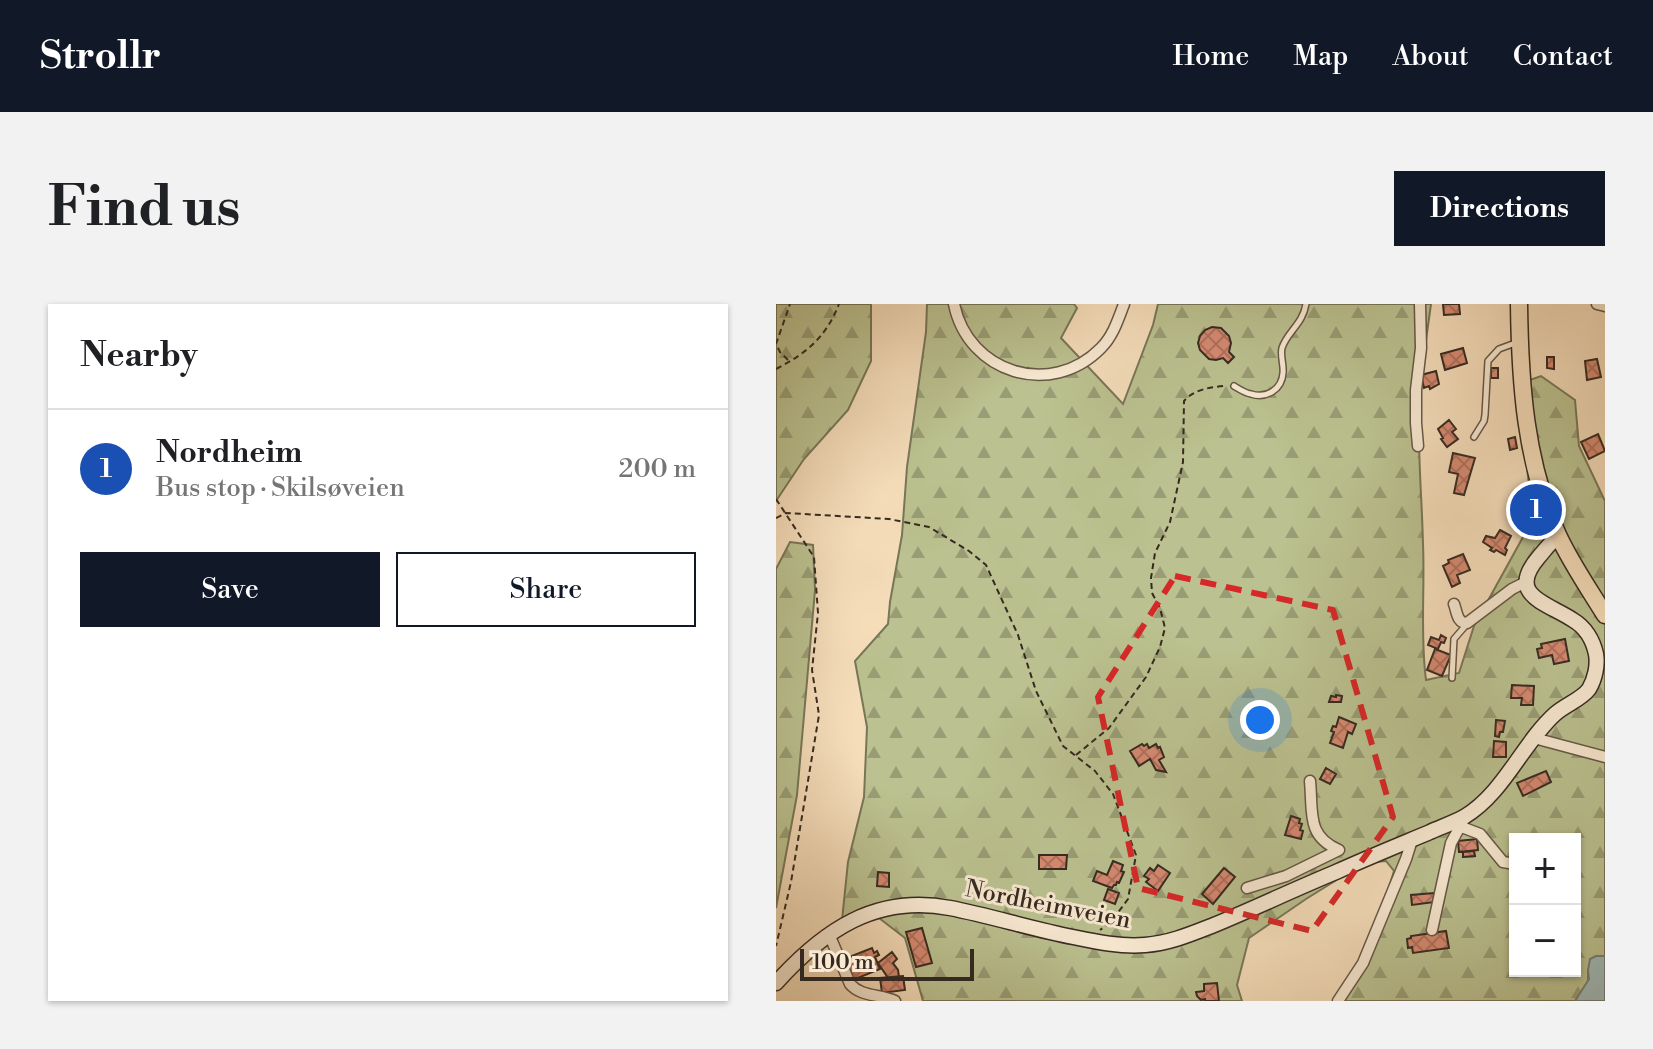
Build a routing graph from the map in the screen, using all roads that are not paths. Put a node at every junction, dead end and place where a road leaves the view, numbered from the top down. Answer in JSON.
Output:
{"nodes":[{"id":1,"x":954,"y":304,"type":"edge"},
{"id":2,"x":1124,"y":304,"type":"edge"},
{"id":3,"x":1306,"y":304,"type":"edge"},
{"id":4,"x":1420,"y":304,"type":"edge"},
{"id":5,"x":1519,"y":304,"type":"edge"},
{"id":6,"x":1597,"y":304,"type":"edge"},
{"id":7,"x":1605,"y":306,"type":"edge"},
{"id":8,"x":1519,"y":342,"type":"junction"},
{"id":9,"x":1234,"y":386,"type":"road end"},
{"id":10,"x":1474,"y":437,"type":"dead end"},
{"id":11,"x":1418,"y":446,"type":"dead end"},
{"id":12,"x":1559,"y":536,"type":"junction"},
{"id":13,"x":1569,"y":557,"type":"junction"},
{"id":14,"x":1539,"y":558,"type":"junction"},
{"id":15,"x":1526,"y":582,"type":"junction"},
{"id":16,"x":1454,"y":604,"type":"dead end"},
{"id":17,"x":1605,"y":615,"type":"edge"},
{"id":18,"x":1467,"y":623,"type":"junction"},
{"id":19,"x":1452,"y":678,"type":"dead end"},
{"id":20,"x":1534,"y":738,"type":"junction"},
{"id":21,"x":1605,"y":757,"type":"edge"},
{"id":22,"x":1310,"y":781,"type":"dead end"},
{"id":23,"x":1461,"y":822,"type":"junction"},
{"id":24,"x":1412,"y":840,"type":"junction"},
{"id":25,"x":1509,"y":863,"type":"edge"},
{"id":26,"x":1247,"y":888,"type":"dead end"},
{"id":27,"x":1432,"y":930,"type":"dead end"},
{"id":28,"x":829,"y":934,"type":"junction"},
{"id":29,"x":776,"y":983,"type":"edge"},
{"id":30,"x":1350,"y":984,"type":"junction"},
{"id":31,"x":895,"y":1001,"type":"edge"},
{"id":32,"x":1338,"y":1001,"type":"edge"},
{"id":33,"x":1348,"y":1001,"type":"edge"}],
"edges":[{"from":1,"to":2,"type":"street"},
{"from":3,"to":9,"type":"lane"},
{"from":4,"to":11,"type":"street"},
{"from":5,"to":8,"type":"main road"},
{"from":6,"to":7,"type":"street"},
{"from":8,"to":10,"type":"lane"},
{"from":8,"to":12,"type":"main road"},
{"from":12,"to":13,"type":"main road"},
{"from":12,"to":14,"type":"main road"},
{"from":13,"to":14,"type":"main road"},
{"from":13,"to":17,"type":"main road"},
{"from":14,"to":15,"type":"main road"},
{"from":15,"to":18,"type":"street"},
{"from":15,"to":20,"type":"main road","name":"Nordheimveien"},
{"from":16,"to":18,"type":"street"},
{"from":18,"to":19,"type":"lane"},
{"from":20,"to":21,"type":"street"},
{"from":20,"to":23,"type":"main road","name":"Nordheimveien"},
{"from":22,"to":26,"type":"street"},
{"from":23,"to":24,"type":"main road","name":"Nordheimveien"},
{"from":23,"to":25,"type":"street"},
{"from":23,"to":27,"type":"street"},
{"from":24,"to":28,"type":"main road","name":"Nordheimveien"},
{"from":24,"to":30,"type":"street"},
{"from":28,"to":29,"type":"main road","name":"Nordheimveien"},
{"from":28,"to":31,"type":"street"},
{"from":30,"to":32,"type":"street"},
{"from":30,"to":33,"type":"street"}]}
